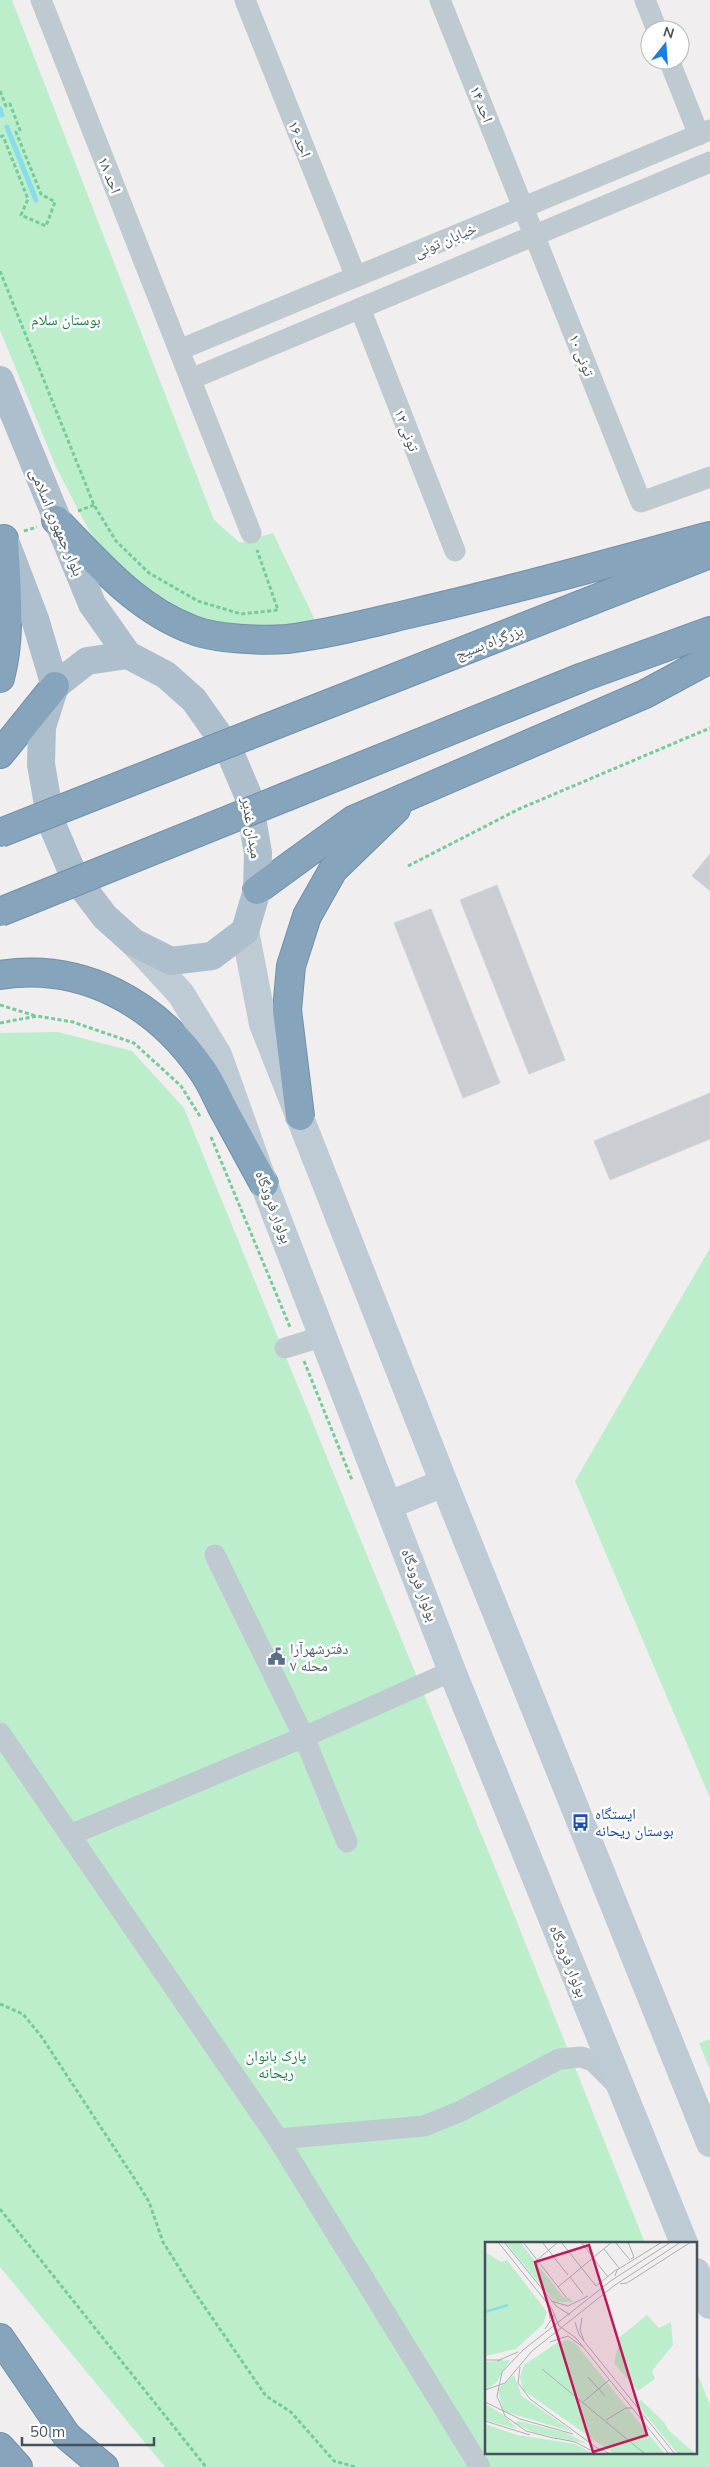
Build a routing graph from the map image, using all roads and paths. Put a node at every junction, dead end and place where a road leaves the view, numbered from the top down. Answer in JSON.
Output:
{"nodes":[{"id":1,"x":41,"y":0,"type":"edge"},
{"id":2,"x":245,"y":0,"type":"edge"},
{"id":3,"x":440,"y":0,"type":"edge"},
{"id":4,"x":645,"y":0,"type":"edge"},
{"id":5,"x":653,"y":20,"type":"edge"},
{"id":6,"x":674,"y":70,"type":"edge"},
{"id":7,"x":0,"y":91,"type":"edge"},
{"id":8,"x":704,"y":133,"type":"edge"},
{"id":9,"x":0,"y":137,"type":"edge"},
{"id":10,"x":709,"y":166,"type":"edge"},
{"id":11,"x":524,"y":208,"type":"junction"},
{"id":12,"x":534,"y":236,"type":"junction"},
{"id":13,"x":0,"y":271,"type":"edge"},
{"id":14,"x":356,"y":277,"type":"junction"},
{"id":15,"x":360,"y":308,"type":"junction"},
{"id":16,"x":179,"y":350,"type":"junction"},
{"id":17,"x":191,"y":379,"type":"junction"},
{"id":18,"x":0,"y":380,"type":"edge"},
{"id":19,"x":710,"y":477,"type":"edge"},
{"id":20,"x":56,"y":520,"type":"junction"},
{"id":21,"x":251,"y":533,"type":"joint"},
{"id":22,"x":2,"y":534,"type":"edge"},
{"id":23,"x":710,"y":536,"type":"edge"},
{"id":24,"x":455,"y":551,"type":"dead end"},
{"id":25,"x":710,"y":554,"type":"edge"},
{"id":26,"x":710,"y":631,"type":"edge"},
{"id":27,"x":128,"y":656,"type":"junction"},
{"id":28,"x":710,"y":659,"type":"edge"},
{"id":29,"x":0,"y":678,"type":"edge"},
{"id":30,"x":54,"y":686,"type":"junction"},
{"id":31,"x":710,"y":728,"type":"edge"},
{"id":32,"x":0,"y":754,"type":"edge"},
{"id":33,"x":413,"y":794,"type":"junction"},
{"id":34,"x":0,"y":833,"type":"edge"},
{"id":35,"x":408,"y":866,"type":"dead end"},
{"id":36,"x":257,"y":890,"type":"junction"},
{"id":37,"x":0,"y":912,"type":"edge"},
{"id":38,"x":245,"y":931,"type":"junction"},
{"id":39,"x":133,"y":942,"type":"junction"},
{"id":40,"x":0,"y":975,"type":"edge"},
{"id":41,"x":0,"y":1005,"type":"edge"},
{"id":42,"x":37,"y":1016,"type":"junction"},
{"id":43,"x":0,"y":1023,"type":"edge"},
{"id":44,"x":300,"y":1116,"type":"junction"},
{"id":45,"x":204,"y":1124,"type":"dead end"},
{"id":46,"x":208,"y":1131,"type":"dead end"},
{"id":47,"x":264,"y":1184,"type":"junction"},
{"id":48,"x":324,"y":1336,"type":"junction"},
{"id":49,"x":291,"y":1347,"type":"junction"},
{"id":50,"x":352,"y":1480,"type":"dead end"},
{"id":51,"x":444,"y":1483,"type":"junction"},
{"id":52,"x":389,"y":1505,"type":"junction"},
{"id":53,"x":215,"y":1555,"type":"dead end"},
{"id":54,"x":452,"y":1671,"type":"junction"},
{"id":55,"x":0,"y":1733,"type":"edge"},
{"id":56,"x":304,"y":1737,"type":"junction"},
{"id":57,"x":70,"y":1835,"type":"junction"},
{"id":58,"x":347,"y":1842,"type":"dead end"},
{"id":59,"x":0,"y":2004,"type":"edge"},
{"id":60,"x":621,"y":2090,"type":"junction"},
{"id":61,"x":278,"y":2139,"type":"junction"},
{"id":62,"x":710,"y":2144,"type":"edge"},
{"id":63,"x":0,"y":2209,"type":"edge"},
{"id":64,"x":684,"y":2242,"type":"edge"},
{"id":65,"x":698,"y":2277,"type":"edge"},
{"id":66,"x":710,"y":2305,"type":"edge"},
{"id":67,"x":0,"y":2338,"type":"edge"},
{"id":68,"x":0,"y":2357,"type":"edge"},
{"id":69,"x":67,"y":2436,"type":"junction"},
{"id":70,"x":0,"y":2446,"type":"edge"},
{"id":71,"x":18,"y":2467,"type":"edge"},
{"id":72,"x":91,"y":2467,"type":"edge"},
{"id":73,"x":104,"y":2467,"type":"edge"},
{"id":74,"x":206,"y":2467,"type":"edge"},
{"id":75,"x":356,"y":2467,"type":"edge"},
{"id":76,"x":480,"y":2467,"type":"edge"}],
"edges":[{"from":1,"to":16,"type":"street","name":"احد ۱۸"},
{"from":2,"to":14,"type":"street","name":"احد ۱۶"},
{"from":3,"to":11,"type":"street","name":"احد ۱۴"},
{"from":4,"to":5,"type":"street"},
{"from":6,"to":8,"type":"street"},
{"from":7,"to":9,"type":"path"},
{"from":8,"to":11,"type":"street","name":"خیابان تونی"},
{"from":10,"to":12,"type":"street","name":"خیابان تونی"},
{"from":11,"to":12,"type":"street","name":"تونی ۱۰"},
{"from":11,"to":14,"type":"street","name":"خیابان تونی"},
{"from":12,"to":15,"type":"street","name":"خیابان تونی"},
{"from":12,"to":19,"type":"street","name":"تونی ۱۰"},
{"from":13,"to":21,"type":"path"},
{"from":14,"to":16,"type":"street","name":"خیابان تونی"},
{"from":15,"to":17,"type":"street","name":"خیابان تونی"},
{"from":15,"to":24,"type":"street","name":"تونی ۱۲"},
{"from":16,"to":17,"type":"street","name":"احد ۱۸"},
{"from":17,"to":21,"type":"street","name":"احد ۱۸"},
{"from":18,"to":20,"type":"main road","name":"بلوار جمهوری اسلامی"},
{"from":20,"to":23,"type":"highway"},
{"from":20,"to":27,"type":"main road","name":"بلوار جمهوری اسلامی"},
{"from":22,"to":29,"type":"highway"},
{"from":22,"to":30,"type":"main road"},
{"from":25,"to":34,"type":"highway","name":"بزرگراه بسیج","bridge":true},
{"from":26,"to":37,"type":"highway","bridge":true},
{"from":27,"to":30,"type":"main road"},
{"from":27,"to":36,"type":"main road","name":"میدان غدیر"},
{"from":28,"to":33,"type":"highway"},
{"from":30,"to":32,"type":"highway"},
{"from":30,"to":39,"type":"main road"},
{"from":31,"to":35,"type":"path"},
{"from":33,"to":36,"type":"highway"},
{"from":33,"to":44,"type":"highway"},
{"from":36,"to":38,"type":"main road","name":"میدان غدیر"},
{"from":38,"to":39,"type":"main road"},
{"from":38,"to":44,"type":"main road"},
{"from":39,"to":47,"type":"main road","name":"بولوار فرودگاه"},
{"from":40,"to":47,"type":"highway"},
{"from":41,"to":42,"type":"path"},
{"from":42,"to":43,"type":"path"},
{"from":42,"to":45,"type":"path"},
{"from":44,"to":51,"type":"main road"},
{"from":46,"to":49,"type":"path"},
{"from":47,"to":48,"type":"main road","name":"بولوار فرودگاه"},
{"from":48,"to":49,"type":"street"},
{"from":48,"to":52,"type":"main road","name":"بولوار فرودگاه"},
{"from":49,"to":50,"type":"path"},
{"from":51,"to":52,"type":"main road"},
{"from":51,"to":62,"type":"main road"},
{"from":52,"to":54,"type":"main road","name":"بولوار فرودگاه"},
{"from":53,"to":56,"type":"street"},
{"from":54,"to":56,"type":"street"},
{"from":54,"to":60,"type":"main road","name":"بولوار فرودگاه"},
{"from":55,"to":57,"type":"street"},
{"from":56,"to":57,"type":"street"},
{"from":56,"to":58,"type":"street"},
{"from":57,"to":61,"type":"street"},
{"from":59,"to":75,"type":"path"},
{"from":60,"to":61,"type":"street"},
{"from":60,"to":64,"type":"main road","name":"بولوار فرودگاه"},
{"from":61,"to":76,"type":"street"},
{"from":63,"to":74,"type":"path"},
{"from":65,"to":66,"type":"main road"},
{"from":67,"to":69,"type":"highway"},
{"from":68,"to":69,"type":"highway"},
{"from":69,"to":72,"type":"highway"},
{"from":69,"to":73,"type":"highway"},
{"from":70,"to":71,"type":"highway"}]}
